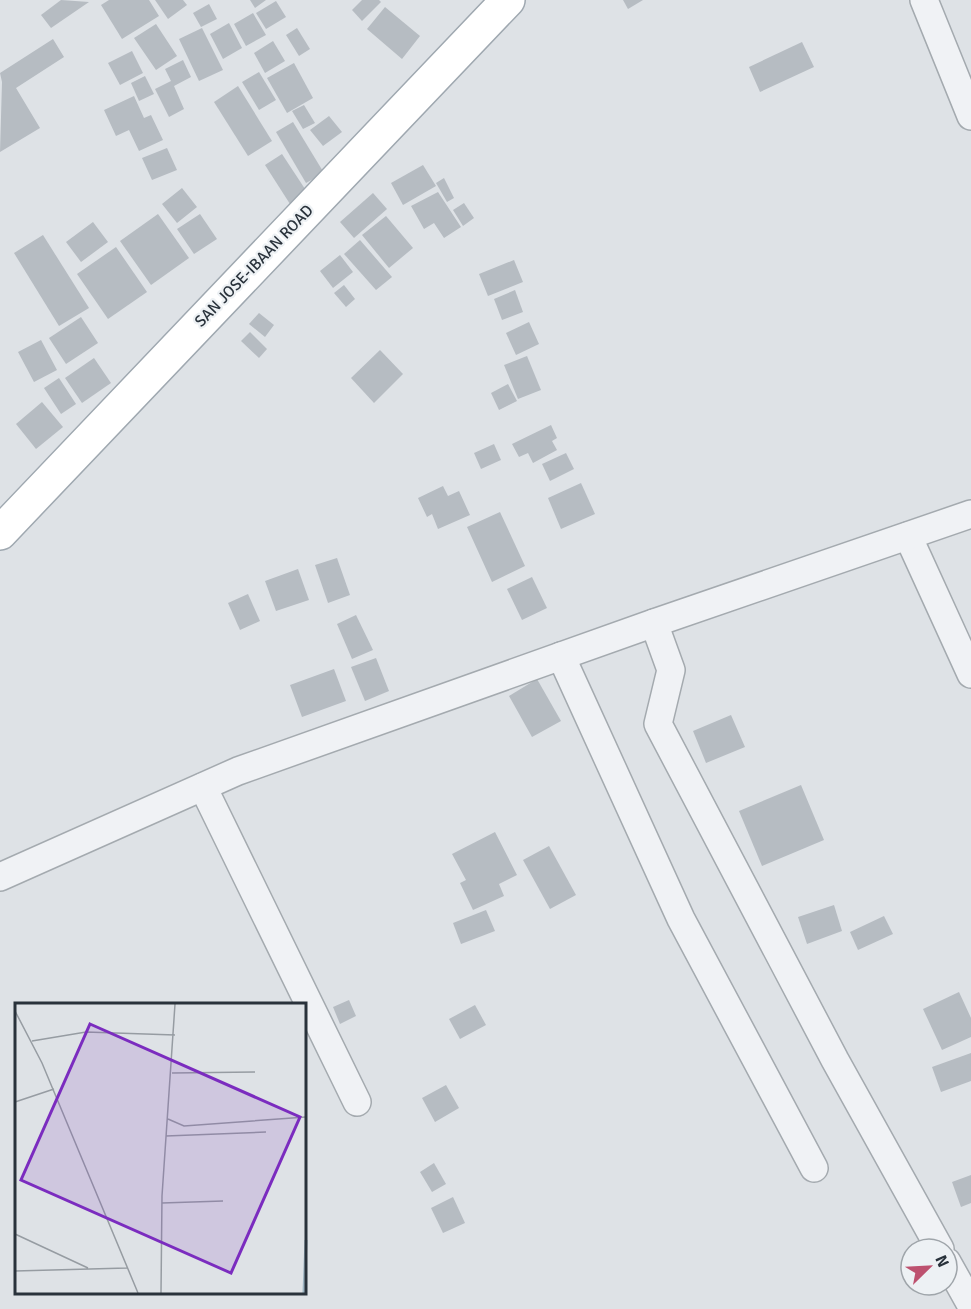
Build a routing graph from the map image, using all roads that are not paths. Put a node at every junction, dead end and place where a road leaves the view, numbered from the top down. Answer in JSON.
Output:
{"nodes":[{"id":1,"x":508,"y":0,"type":"edge"},
{"id":2,"x":924,"y":0,"type":"edge"},
{"id":3,"x":971,"y":116,"type":"edge"},
{"id":4,"x":971,"y":514,"type":"edge"},
{"id":5,"x":0,"y":533,"type":"edge"},
{"id":6,"x":908,"y":536,"type":"junction"},
{"id":7,"x":654,"y":623,"type":"junction"},
{"id":8,"x":561,"y":656,"type":"junction"},
{"id":9,"x":971,"y":674,"type":"edge"},
{"id":10,"x":202,"y":787,"type":"junction"},
{"id":11,"x":0,"y":877,"type":"edge"},
{"id":12,"x":357,"y":1102,"type":"dead end"},
{"id":13,"x":814,"y":1168,"type":"dead end"},
{"id":14,"x":933,"y":1237,"type":"edge"},
{"id":15,"x":959,"y":1284,"type":"edge"},
{"id":16,"x":971,"y":1305,"type":"edge"}],
"edges":[{"from":1,"to":5,"type":"main road","name":"SAN JOSE-IBAAN ROAD"},
{"from":2,"to":3,"type":"street"},
{"from":4,"to":6,"type":"street"},
{"from":6,"to":7,"type":"street"},
{"from":6,"to":9,"type":"street"},
{"from":7,"to":8,"type":"street"},
{"from":7,"to":14,"type":"street"},
{"from":8,"to":10,"type":"street"},
{"from":8,"to":13,"type":"street"},
{"from":10,"to":11,"type":"street"},
{"from":10,"to":12,"type":"street"},
{"from":15,"to":16,"type":"street"}]}
